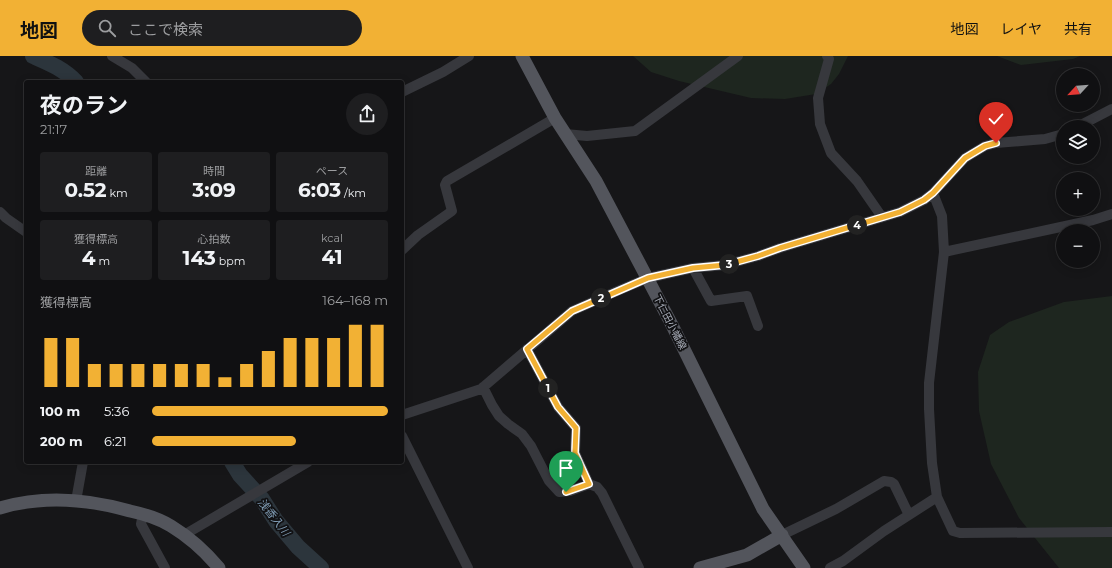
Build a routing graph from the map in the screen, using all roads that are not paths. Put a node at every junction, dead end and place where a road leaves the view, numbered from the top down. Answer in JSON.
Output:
{"nodes":[{"id":1,"x":112,"y":56,"type":"edge"},
{"id":2,"x":470,"y":56,"type":"edge"},
{"id":3,"x":522,"y":56,"type":"edge"},
{"id":4,"x":738,"y":56,"type":"edge"},
{"id":5,"x":827,"y":56,"type":"edge"},
{"id":6,"x":144,"y":80,"type":"edge"},
{"id":7,"x":404,"y":91,"type":"edge"},
{"id":8,"x":1112,"y":109,"type":"edge"},
{"id":9,"x":554,"y":118,"type":"junction"},
{"id":10,"x":1091,"y":120,"type":"edge"},
{"id":11,"x":565,"y":134,"type":"junction"},
{"id":12,"x":1056,"y":136,"type":"edge"},
{"id":13,"x":933,"y":193,"type":"junction"},
{"id":14,"x":0,"y":212,"type":"edge"},
{"id":15,"x":1112,"y":214,"type":"edge"},
{"id":16,"x":882,"y":217,"type":"junction"},
{"id":17,"x":24,"y":231,"type":"edge"},
{"id":18,"x":404,"y":248,"type":"edge"},
{"id":19,"x":944,"y":252,"type":"junction"},
{"id":20,"x":693,"y":268,"type":"junction"},
{"id":21,"x":648,"y":278,"type":"junction"},
{"id":22,"x":758,"y":326,"type":"dead end"},
{"id":23,"x":527,"y":349,"type":"junction"},
{"id":24,"x":483,"y":387,"type":"junction"},
{"id":25,"x":404,"y":414,"type":"edge"},
{"id":26,"x":404,"y":440,"type":"edge"},
{"id":27,"x":83,"y":464,"type":"edge"},
{"id":28,"x":305,"y":464,"type":"edge"},
{"id":29,"x":589,"y":484,"type":"junction"},
{"id":30,"x":937,"y":497,"type":"junction"},
{"id":31,"x":76,"y":501,"type":"junction"},
{"id":32,"x":0,"y":508,"type":"edge"},
{"id":33,"x":143,"y":514,"type":"junction"},
{"id":34,"x":909,"y":515,"type":"junction"},
{"id":35,"x":1112,"y":532,"type":"edge"},
{"id":36,"x":184,"y":535,"type":"junction"},
{"id":37,"x":782,"y":535,"type":"junction"},
{"id":38,"x":165,"y":568,"type":"edge"},
{"id":39,"x":219,"y":568,"type":"edge"},
{"id":40,"x":468,"y":568,"type":"edge"},
{"id":41,"x":639,"y":568,"type":"edge"},
{"id":42,"x":700,"y":568,"type":"edge"},
{"id":43,"x":804,"y":568,"type":"edge"},
{"id":44,"x":830,"y":568,"type":"edge"}],
"edges":[{"from":1,"to":6,"type":"street"},
{"from":2,"to":7,"type":"street"},
{"from":3,"to":9,"type":"main road","name":"下仁田小幡線"},
{"from":4,"to":11,"type":"street"},
{"from":5,"to":16,"type":"street"},
{"from":8,"to":10,"type":"street"},
{"from":9,"to":11,"type":"main road","name":"下仁田小幡線"},
{"from":9,"to":18,"type":"street"},
{"from":11,"to":21,"type":"main road","name":"下仁田小幡線"},
{"from":12,"to":13,"type":"street"},
{"from":13,"to":16,"type":"street"},
{"from":13,"to":19,"type":"street"},
{"from":14,"to":17,"type":"street"},
{"from":15,"to":19,"type":"street"},
{"from":16,"to":20,"type":"street"},
{"from":19,"to":30,"type":"street"},
{"from":20,"to":21,"type":"street"},
{"from":20,"to":22,"type":"street"},
{"from":21,"to":23,"type":"street"},
{"from":21,"to":37,"type":"main road","name":"下仁田小幡線"},
{"from":23,"to":24,"type":"street"},
{"from":23,"to":29,"type":"street"},
{"from":24,"to":25,"type":"street"},
{"from":24,"to":29,"type":"street"},
{"from":26,"to":40,"type":"street"},
{"from":27,"to":31,"type":"street"},
{"from":28,"to":36,"type":"street"},
{"from":29,"to":41,"type":"street"},
{"from":30,"to":34,"type":"street"},
{"from":30,"to":35,"type":"street"},
{"from":31,"to":32,"type":"main road"},
{"from":31,"to":33,"type":"main road"},
{"from":33,"to":36,"type":"main road"},
{"from":33,"to":38,"type":"street"},
{"from":34,"to":37,"type":"street"},
{"from":34,"to":44,"type":"street"},
{"from":36,"to":39,"type":"main road"},
{"from":37,"to":42,"type":"main road"},
{"from":37,"to":43,"type":"main road","name":"下仁田小幡線"}]}
